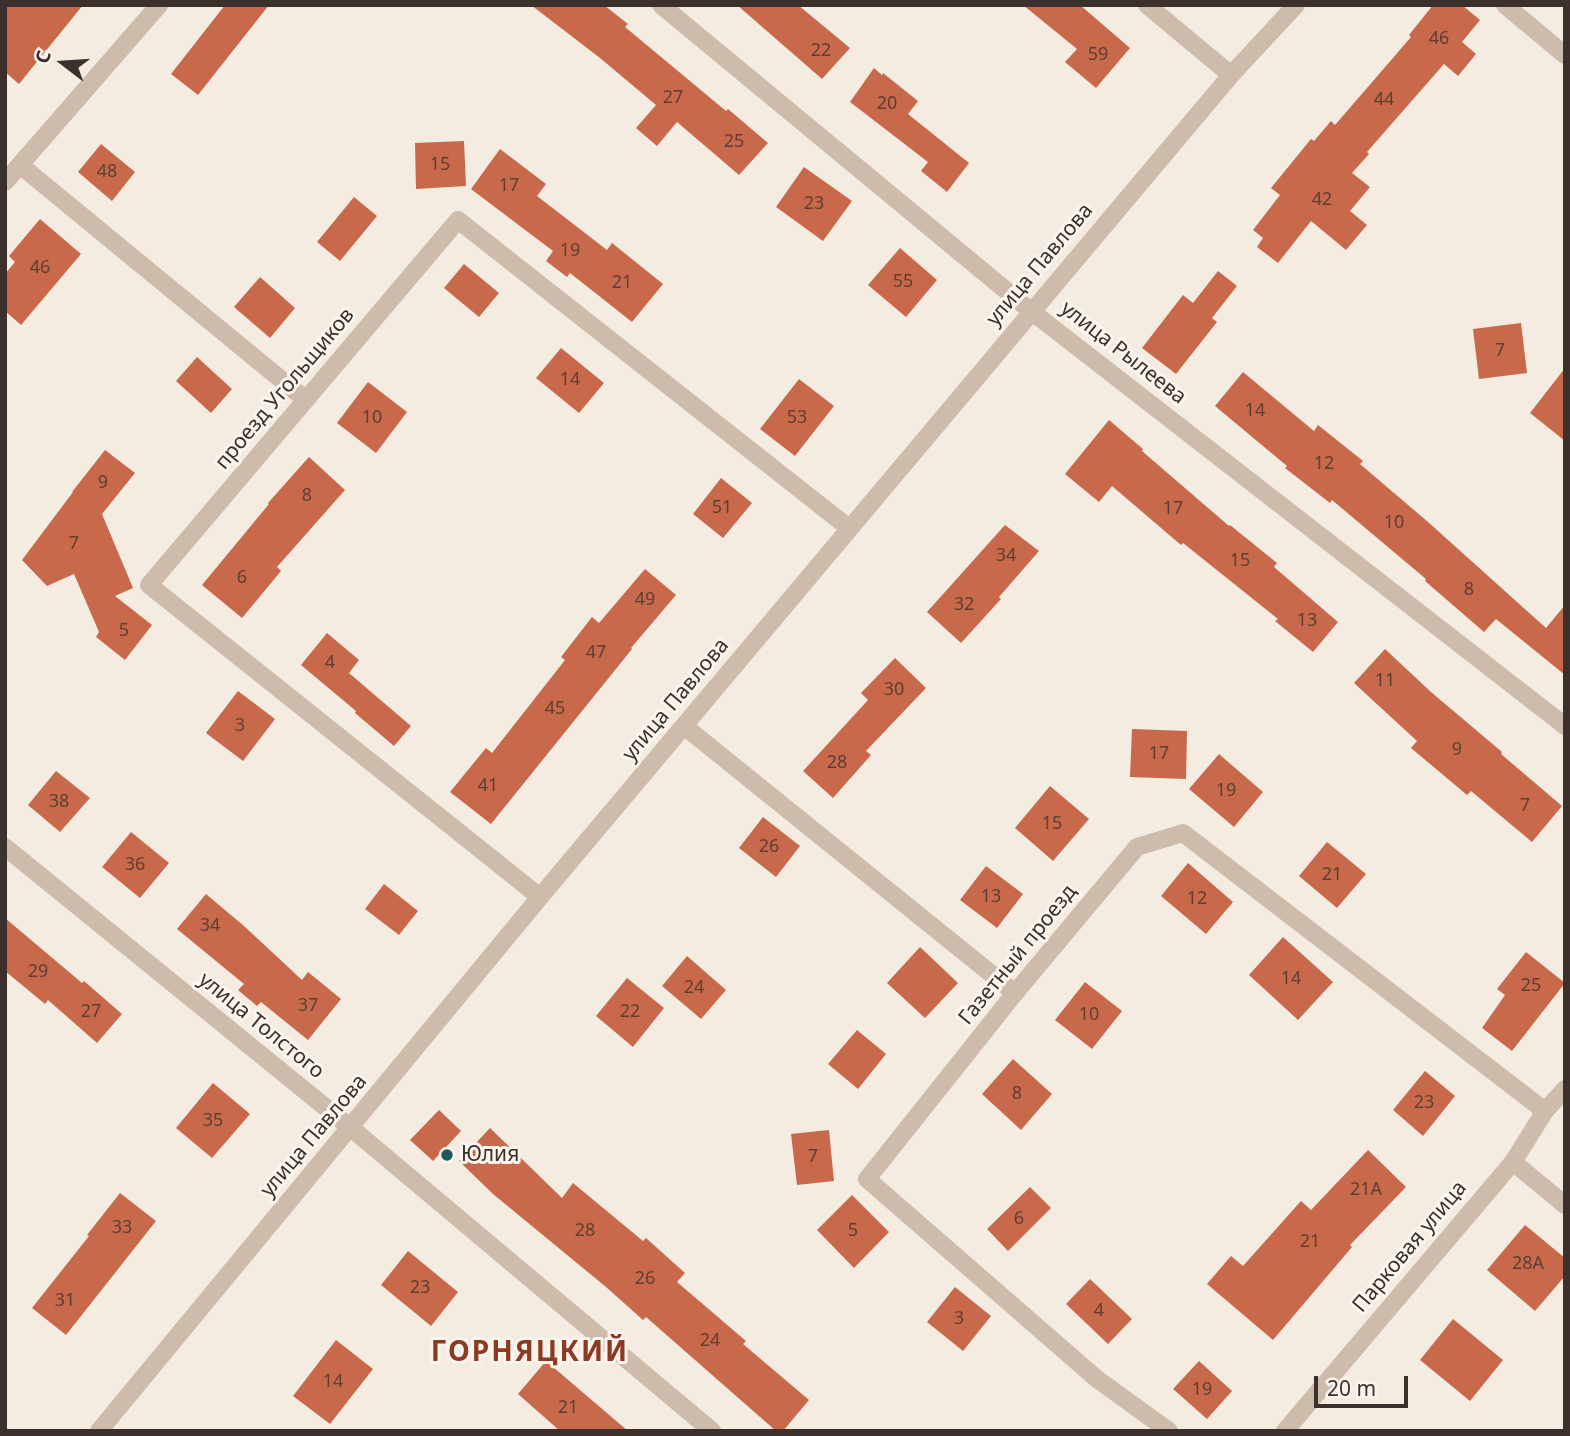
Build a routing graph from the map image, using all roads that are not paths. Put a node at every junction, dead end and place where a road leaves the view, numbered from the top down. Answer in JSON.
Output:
{"nodes":[{"id":1,"x":159,"y":5,"type":"edge"},
{"id":2,"x":662,"y":5,"type":"edge"},
{"id":3,"x":1147,"y":5,"type":"edge"},
{"id":4,"x":1296,"y":5,"type":"edge"},
{"id":5,"x":1505,"y":5,"type":"edge"},
{"id":6,"x":1565,"y":55,"type":"edge"},
{"id":7,"x":1231,"y":75,"type":"junction"},
{"id":8,"x":20,"y":165,"type":"junction"},
{"id":9,"x":5,"y":182,"type":"edge"},
{"id":10,"x":1031,"y":311,"type":"junction"},
{"id":11,"x":306,"y":400,"type":"junction"},
{"id":12,"x":849,"y":528,"type":"junction"},
{"id":13,"x":684,"y":726,"type":"junction"},
{"id":14,"x":1565,"y":726,"type":"edge"},
{"id":15,"x":5,"y":847,"type":"edge"},
{"id":16,"x":540,"y":897,"type":"junction"},
{"id":17,"x":1015,"y":993,"type":"junction"},
{"id":18,"x":1565,"y":1089,"type":"edge"},
{"id":19,"x":1545,"y":1111,"type":"junction"},
{"id":20,"x":351,"y":1128,"type":"junction"},
{"id":21,"x":1513,"y":1162,"type":"junction"},
{"id":22,"x":1565,"y":1205,"type":"edge"},
{"id":23,"x":99,"y":1431,"type":"edge"},
{"id":24,"x":712,"y":1431,"type":"edge"},
{"id":25,"x":1169,"y":1431,"type":"edge"},
{"id":26,"x":1284,"y":1431,"type":"edge"}],
"edges":[{"from":1,"to":8,"type":"street"},
{"from":2,"to":10,"type":"street","name":"улица Рылеева"},
{"from":3,"to":7,"type":"street"},
{"from":4,"to":7,"type":"street","name":"улица Павлова"},
{"from":5,"to":6,"type":"street"},
{"from":7,"to":10,"type":"street","name":"улица Павлова"},
{"from":8,"to":9,"type":"street"},
{"from":8,"to":11,"type":"street"},
{"from":10,"to":12,"type":"street","name":"улица Павлова"},
{"from":10,"to":14,"type":"street","name":"улица Рылеева"},
{"from":11,"to":12,"type":"street","name":"проезд Угольщиков"},
{"from":11,"to":16,"type":"street","name":"проезд Угольщиков"},
{"from":12,"to":13,"type":"street","name":"улица Павлова"},
{"from":13,"to":16,"type":"street","name":"улица Павлова"},
{"from":13,"to":17,"type":"street"},
{"from":15,"to":20,"type":"street","name":"улица Толстого"},
{"from":16,"to":20,"type":"street","name":"улица Павлова"},
{"from":17,"to":19,"type":"street","name":"Газетный проезд"},
{"from":17,"to":25,"type":"street","name":"Газетный проезд"},
{"from":18,"to":19,"type":"street","name":"Парковая улица"},
{"from":19,"to":21,"type":"street","name":"Парковая улица"},
{"from":20,"to":23,"type":"street","name":"улица Павлова"},
{"from":20,"to":24,"type":"street","name":"улица Толстого"},
{"from":21,"to":22,"type":"street"},
{"from":21,"to":26,"type":"street","name":"Парковая улица"}]}
